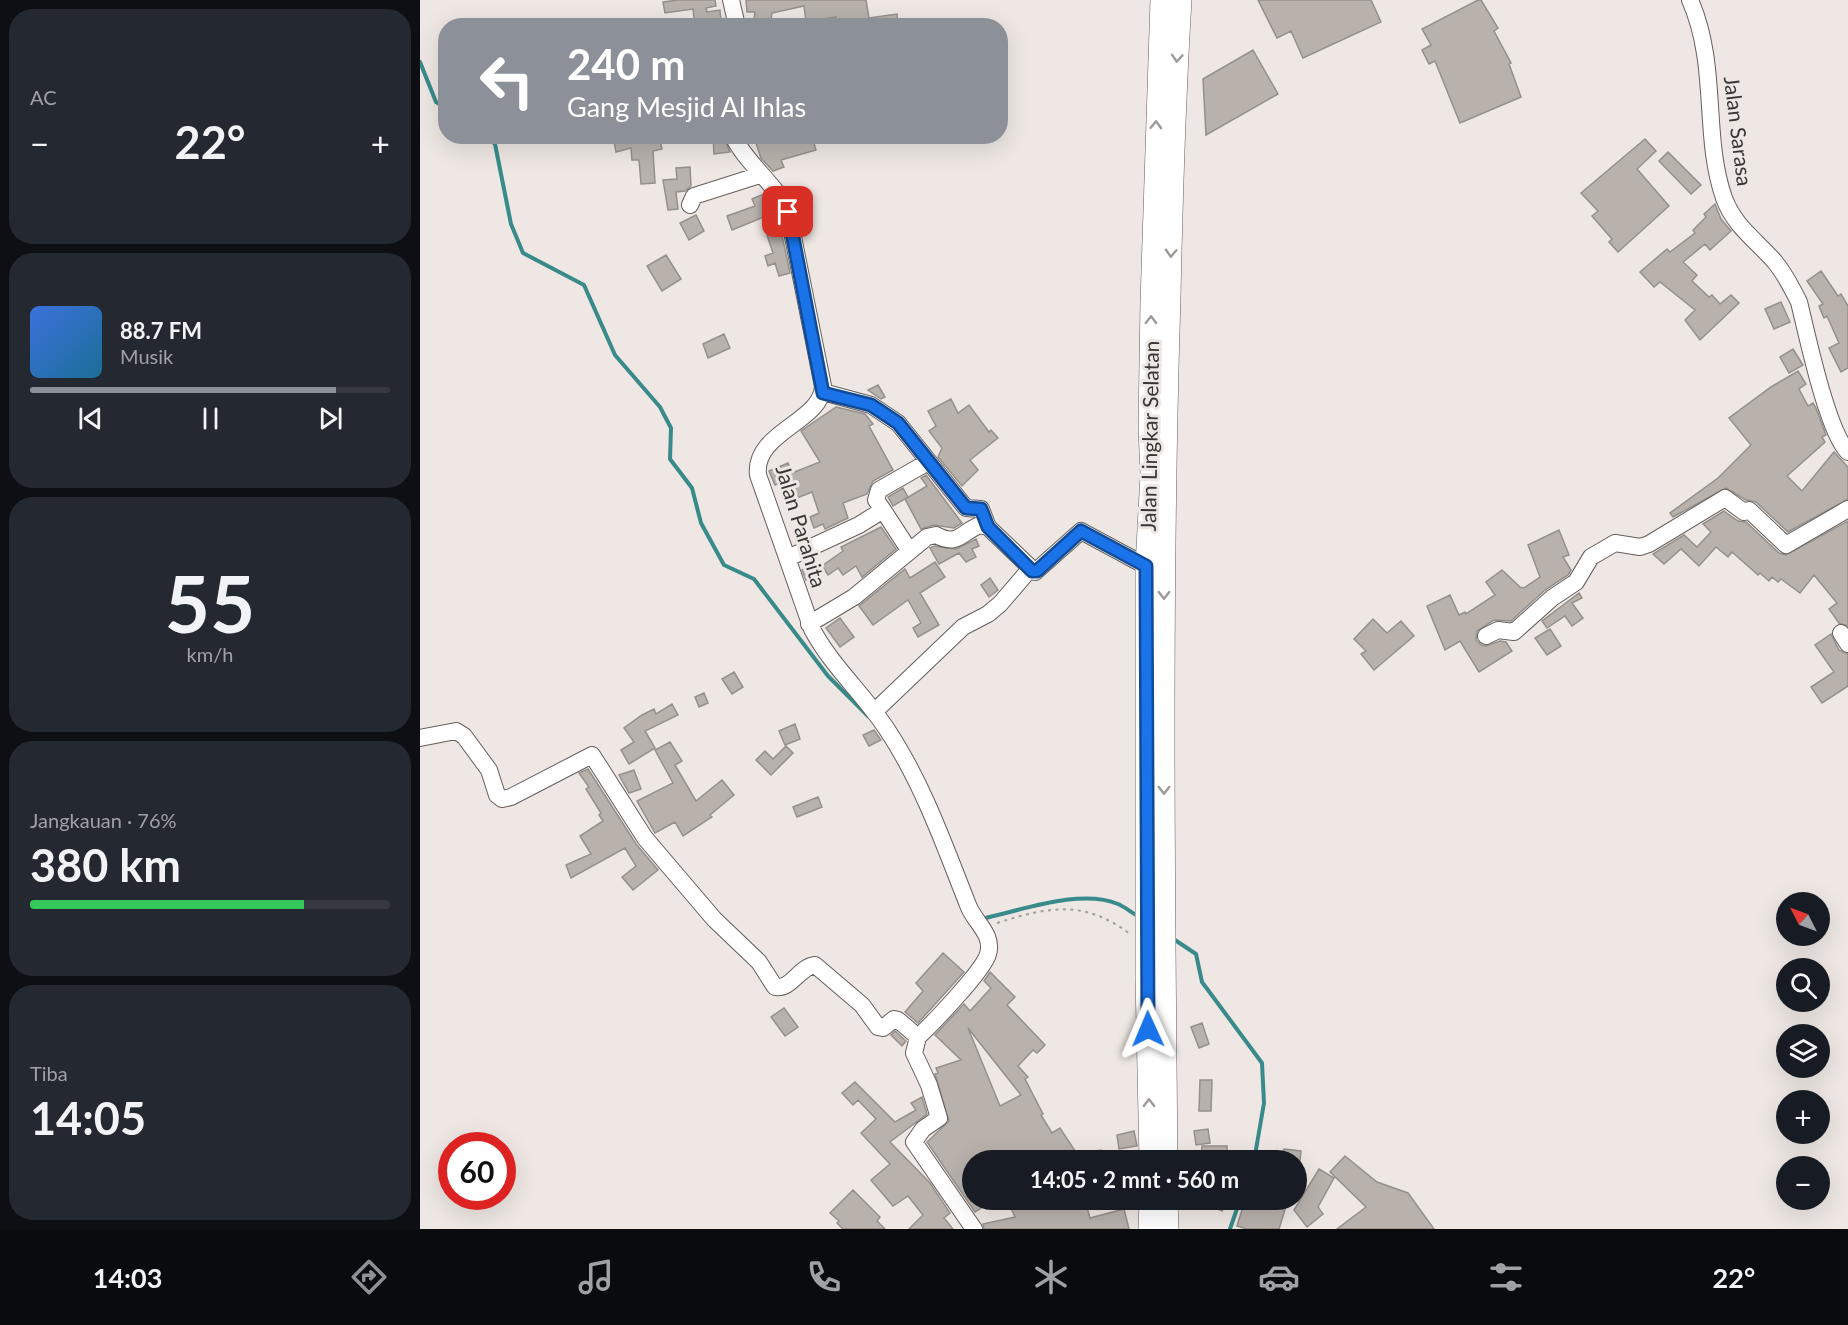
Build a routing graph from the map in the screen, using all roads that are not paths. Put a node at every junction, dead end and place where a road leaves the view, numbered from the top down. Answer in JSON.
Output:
{"nodes":[{"id":1,"x":731,"y":0,"type":"edge"},
{"id":2,"x":1161,"y":0,"type":"edge"},
{"id":3,"x":1181,"y":0,"type":"edge"},
{"id":4,"x":1690,"y":0,"type":"edge"},
{"id":5,"x":735,"y":18,"type":"edge"},
{"id":6,"x":738,"y":144,"type":"edge"},
{"id":7,"x":764,"y":179,"type":"junction"},
{"id":8,"x":726,"y":197,"type":"dead end"},
{"id":9,"x":690,"y":205,"type":"dead end"},
{"id":10,"x":823,"y":393,"type":"junction"},
{"id":11,"x":1848,"y":452,"type":"edge"},
{"id":12,"x":928,"y":462,"type":"junction"},
{"id":13,"x":1848,"y":509,"type":"edge"},
{"id":14,"x":883,"y":510,"type":"junction"},
{"id":15,"x":988,"y":527,"type":"junction"},
{"id":16,"x":909,"y":550,"type":"junction"},
{"id":17,"x":788,"y":558,"type":"junction"},
{"id":18,"x":1155,"y":567,"type":"junction"},
{"id":19,"x":1030,"y":569,"type":"junction"},
{"id":20,"x":809,"y":624,"type":"junction"},
{"id":21,"x":1486,"y":636,"type":"dead end"},
{"id":22,"x":874,"y":712,"type":"junction"},
{"id":23,"x":420,"y":738,"type":"edge"},
{"id":24,"x":918,"y":1037,"type":"junction"},
{"id":25,"x":1150,"y":1150,"type":"edge"},
{"id":26,"x":1167,"y":1150,"type":"edge"},
{"id":27,"x":1150,"y":1210,"type":"edge"},
{"id":28,"x":1167,"y":1210,"type":"edge"},
{"id":29,"x":974,"y":1229,"type":"edge"},
{"id":30,"x":1149,"y":1229,"type":"edge"},
{"id":31,"x":1168,"y":1229,"type":"edge"}],
"edges":[{"from":1,"to":5,"type":"street"},
{"from":18,"to":2,"type":"main road","name":"Jalan Lingkar Selatan","one_way":true},
{"from":3,"to":18,"type":"main road","name":"Jalan Lingkar Selatan","one_way":true},
{"from":4,"to":11,"type":"street","name":"Jalan Sarasa"},
{"from":6,"to":7,"type":"street"},
{"from":7,"to":8,"type":"street"},
{"from":7,"to":9,"type":"street"},
{"from":7,"to":10,"type":"street"},
{"from":10,"to":12,"type":"street"},
{"from":10,"to":17,"type":"street","name":"Jalan Parahita"},
{"from":12,"to":14,"type":"street"},
{"from":12,"to":15,"type":"street"},
{"from":13,"to":21,"type":"street"},
{"from":14,"to":16,"type":"street"},
{"from":14,"to":17,"type":"street"},
{"from":15,"to":16,"type":"street"},
{"from":15,"to":19,"type":"street"},
{"from":16,"to":20,"type":"street"},
{"from":17,"to":20,"type":"street","name":"Jalan Parahita"},
{"from":18,"to":19,"type":"street"},
{"from":25,"to":18,"type":"main road","name":"Jalan Lingkar Selatan","one_way":true},
{"from":18,"to":26,"type":"main road","name":"Jalan Lingkar Selatan","one_way":true},
{"from":19,"to":22,"type":"street"},
{"from":20,"to":22,"type":"street","name":"Jalan Parahita"},
{"from":22,"to":24,"type":"street","name":"Jalan Parahita"},
{"from":23,"to":24,"type":"street"},
{"from":24,"to":29,"type":"street"},
{"from":27,"to":30,"type":"main road"},
{"from":28,"to":31,"type":"main road"}]}
